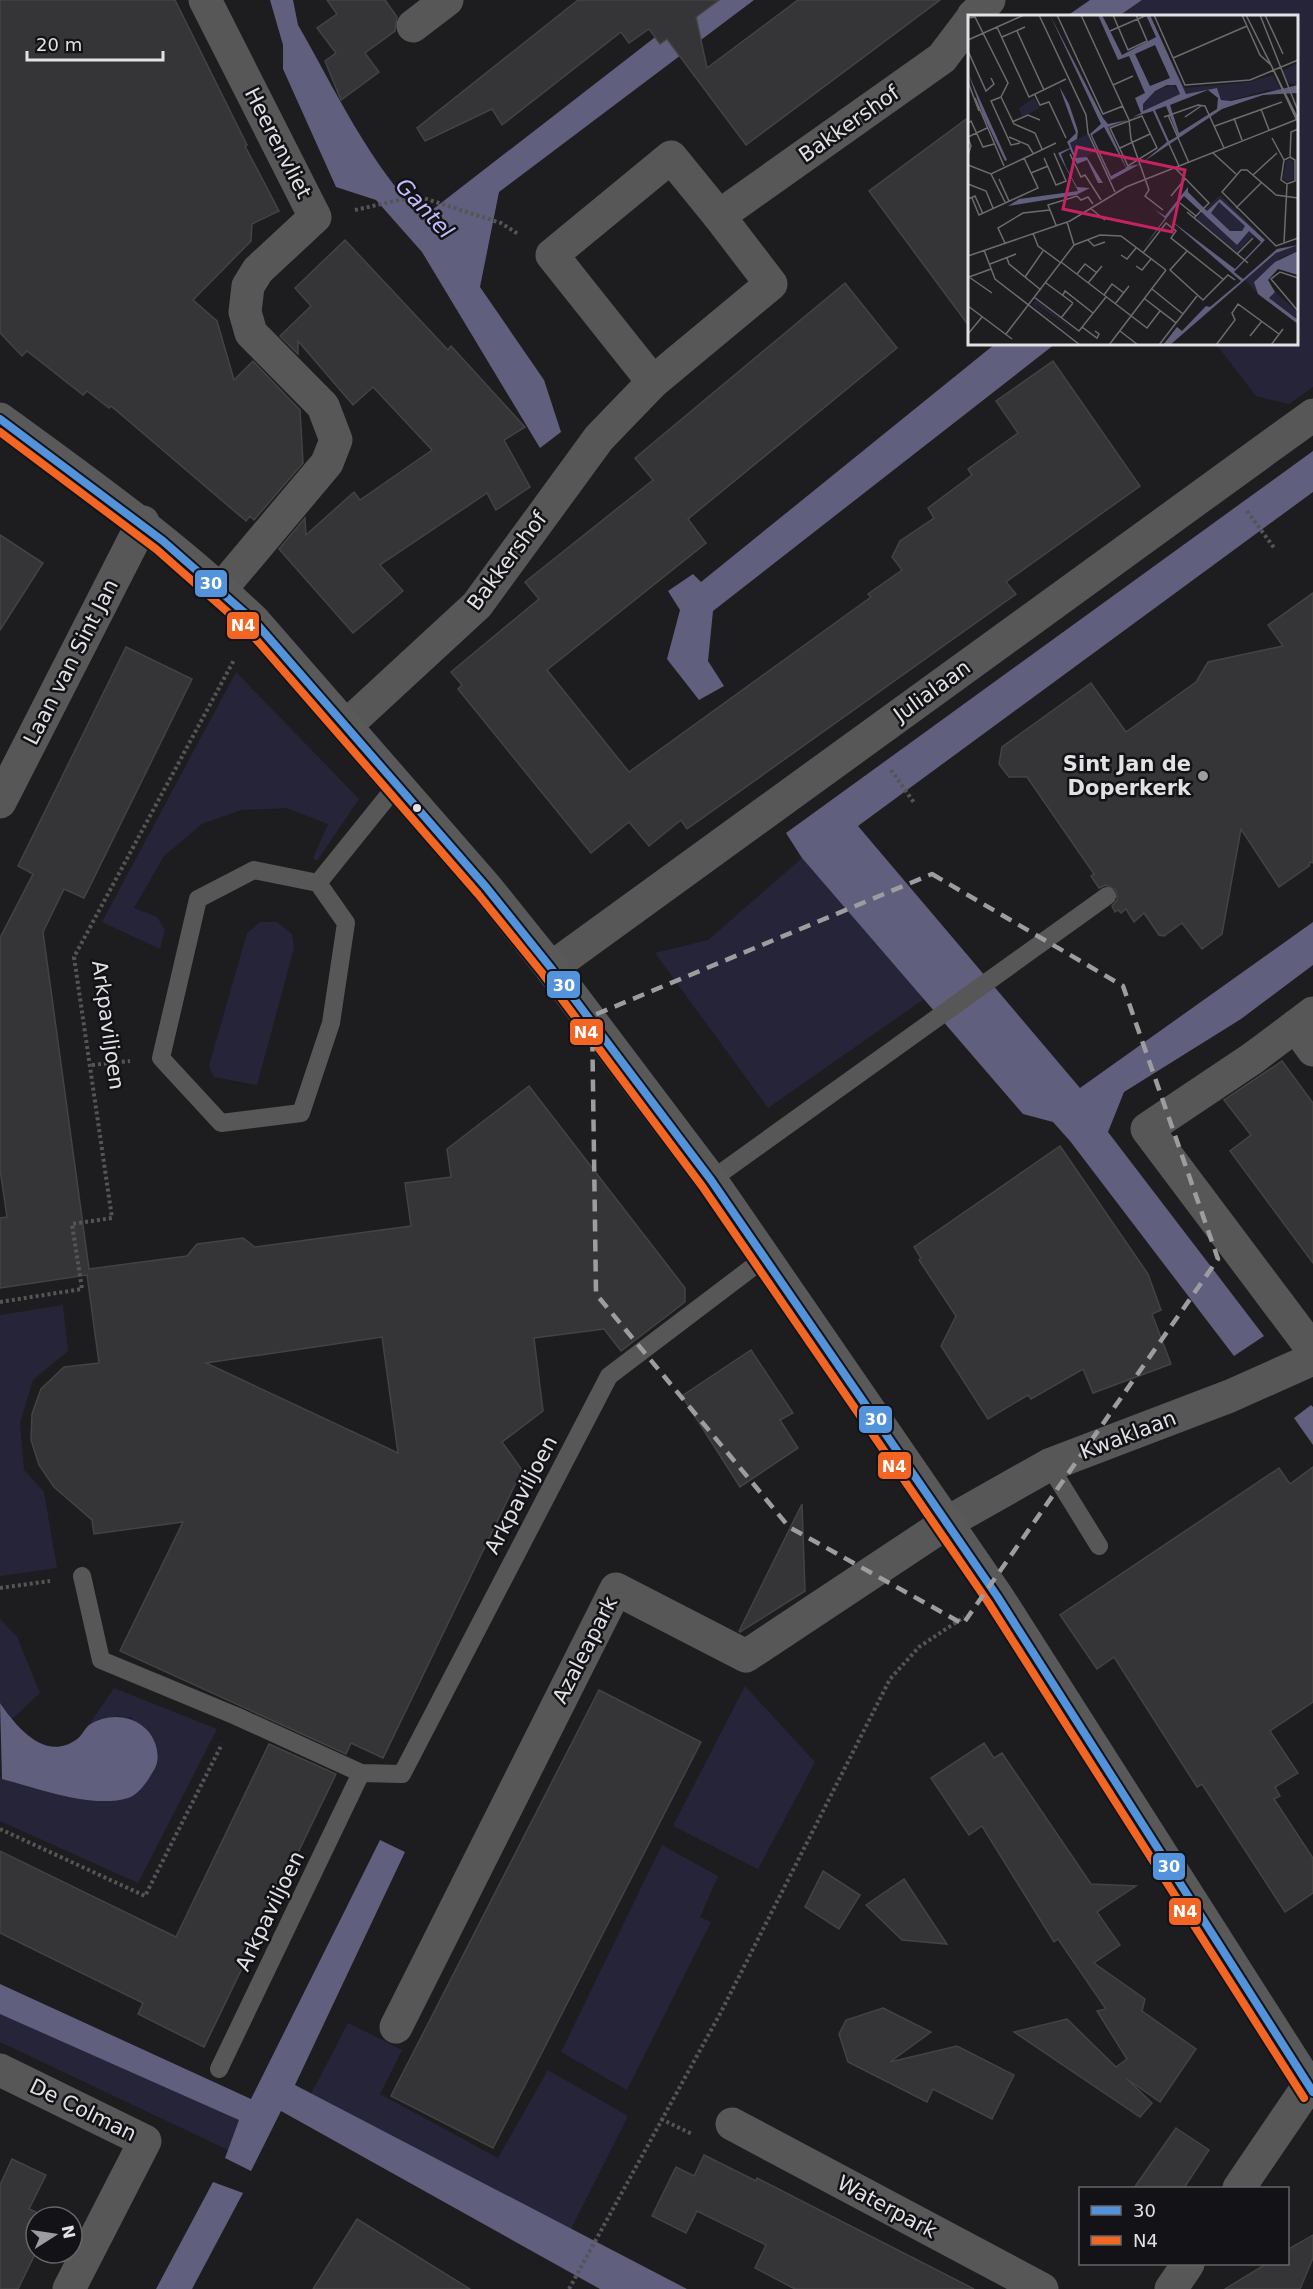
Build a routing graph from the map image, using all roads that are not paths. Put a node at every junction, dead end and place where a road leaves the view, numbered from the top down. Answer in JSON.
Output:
{"nodes":[{"id":1,"x":205,"y":0,"type":"edge"},
{"id":2,"x":447,"y":0,"type":"edge"},
{"id":3,"x":989,"y":0,"type":"edge"},
{"id":4,"x":974,"y":15,"type":"edge"},
{"id":5,"x":968,"y":22,"type":"edge"},
{"id":6,"x":413,"y":26,"type":"dead end"},
{"id":7,"x":719,"y":216,"type":"junction"},
{"id":8,"x":653,"y":382,"type":"junction"},
{"id":9,"x":1313,"y":415,"type":"edge"},
{"id":10,"x":0,"y":419,"type":"edge"},
{"id":11,"x":142,"y":522,"type":"junction"},
{"id":12,"x":221,"y":590,"type":"junction"},
{"id":13,"x":347,"y":725,"type":"junction"},
{"id":14,"x":397,"y":785,"type":"junction"},
{"id":15,"x":0,"y":802,"type":"edge"},
{"id":16,"x":318,"y":884,"type":"junction"},
{"id":17,"x":1107,"y":896,"type":"dead end"},
{"id":18,"x":551,"y":968,"type":"junction"},
{"id":19,"x":1307,"y":1030,"type":"edge"},
{"id":20,"x":711,"y":1180,"type":"junction"},
{"id":21,"x":766,"y":1257,"type":"junction"},
{"id":22,"x":1313,"y":1350,"type":"edge"},
{"id":23,"x":1313,"y":1359,"type":"edge"},
{"id":24,"x":1049,"y":1465,"type":"junction"},
{"id":25,"x":948,"y":1522,"type":"junction"},
{"id":26,"x":1099,"y":1546,"type":"dead end"},
{"id":27,"x":82,"y":1576,"type":"road end"},
{"id":28,"x":361,"y":1773,"type":"junction"},
{"id":29,"x":396,"y":2027,"type":"dead end"},
{"id":30,"x":219,"y":2069,"type":"dead end"},
{"id":31,"x":0,"y":2070,"type":"edge"},
{"id":32,"x":1311,"y":2088,"type":"edge"},
{"id":33,"x":732,"y":2124,"type":"dead end"},
{"id":34,"x":1240,"y":2187,"type":"edge"},
{"id":35,"x":1187,"y":2265,"type":"edge"},
{"id":36,"x":69,"y":2289,"type":"edge"},
{"id":37,"x":1042,"y":2289,"type":"edge"},
{"id":38,"x":1171,"y":2289,"type":"edge"}],
"edges":[{"from":1,"to":12,"type":"street","name":"Heerenvliet"},
{"from":2,"to":6,"type":"street"},
{"from":3,"to":4,"type":"street"},
{"from":5,"to":7,"type":"street","name":"Bakkershof"},
{"from":7,"to":8,"type":"street","name":"Bakkershof"},
{"from":7,"to":8,"type":"street","name":"Bakkershof"},
{"from":8,"to":13,"type":"street","name":"Bakkershof"},
{"from":9,"to":18,"type":"street","name":"Julialaan"},
{"from":10,"to":11,"type":"street"},
{"from":11,"to":12,"type":"street"},
{"from":11,"to":15,"type":"street","name":"Laan van Sint Jan"},
{"from":12,"to":13,"type":"street"},
{"from":13,"to":14,"type":"street"},
{"from":14,"to":16,"type":"lane"},
{"from":14,"to":18,"type":"street"},
{"from":16,"to":16,"type":"lane"},
{"from":17,"to":20,"type":"lane"},
{"from":18,"to":20,"type":"street"},
{"from":19,"to":22,"type":"street"},
{"from":20,"to":21,"type":"street"},
{"from":21,"to":25,"type":"street"},
{"from":21,"to":28,"type":"lane","name":"Arkpaviljoen"},
{"from":23,"to":24,"type":"street","name":"Kwaklaan"},
{"from":24,"to":25,"type":"street","name":"Kwaklaan"},
{"from":24,"to":26,"type":"lane"},
{"from":25,"to":29,"type":"street","name":"Azaleapark"},
{"from":25,"to":32,"type":"street"},
{"from":27,"to":28,"type":"lane","name":"Arkpaviljoen"},
{"from":28,"to":30,"type":"lane","name":"Arkpaviljoen"},
{"from":31,"to":36,"type":"street","name":"De Colman"},
{"from":32,"to":34,"type":"street"},
{"from":33,"to":37,"type":"street","name":"Waterpark"},
{"from":35,"to":38,"type":"street"}]}
